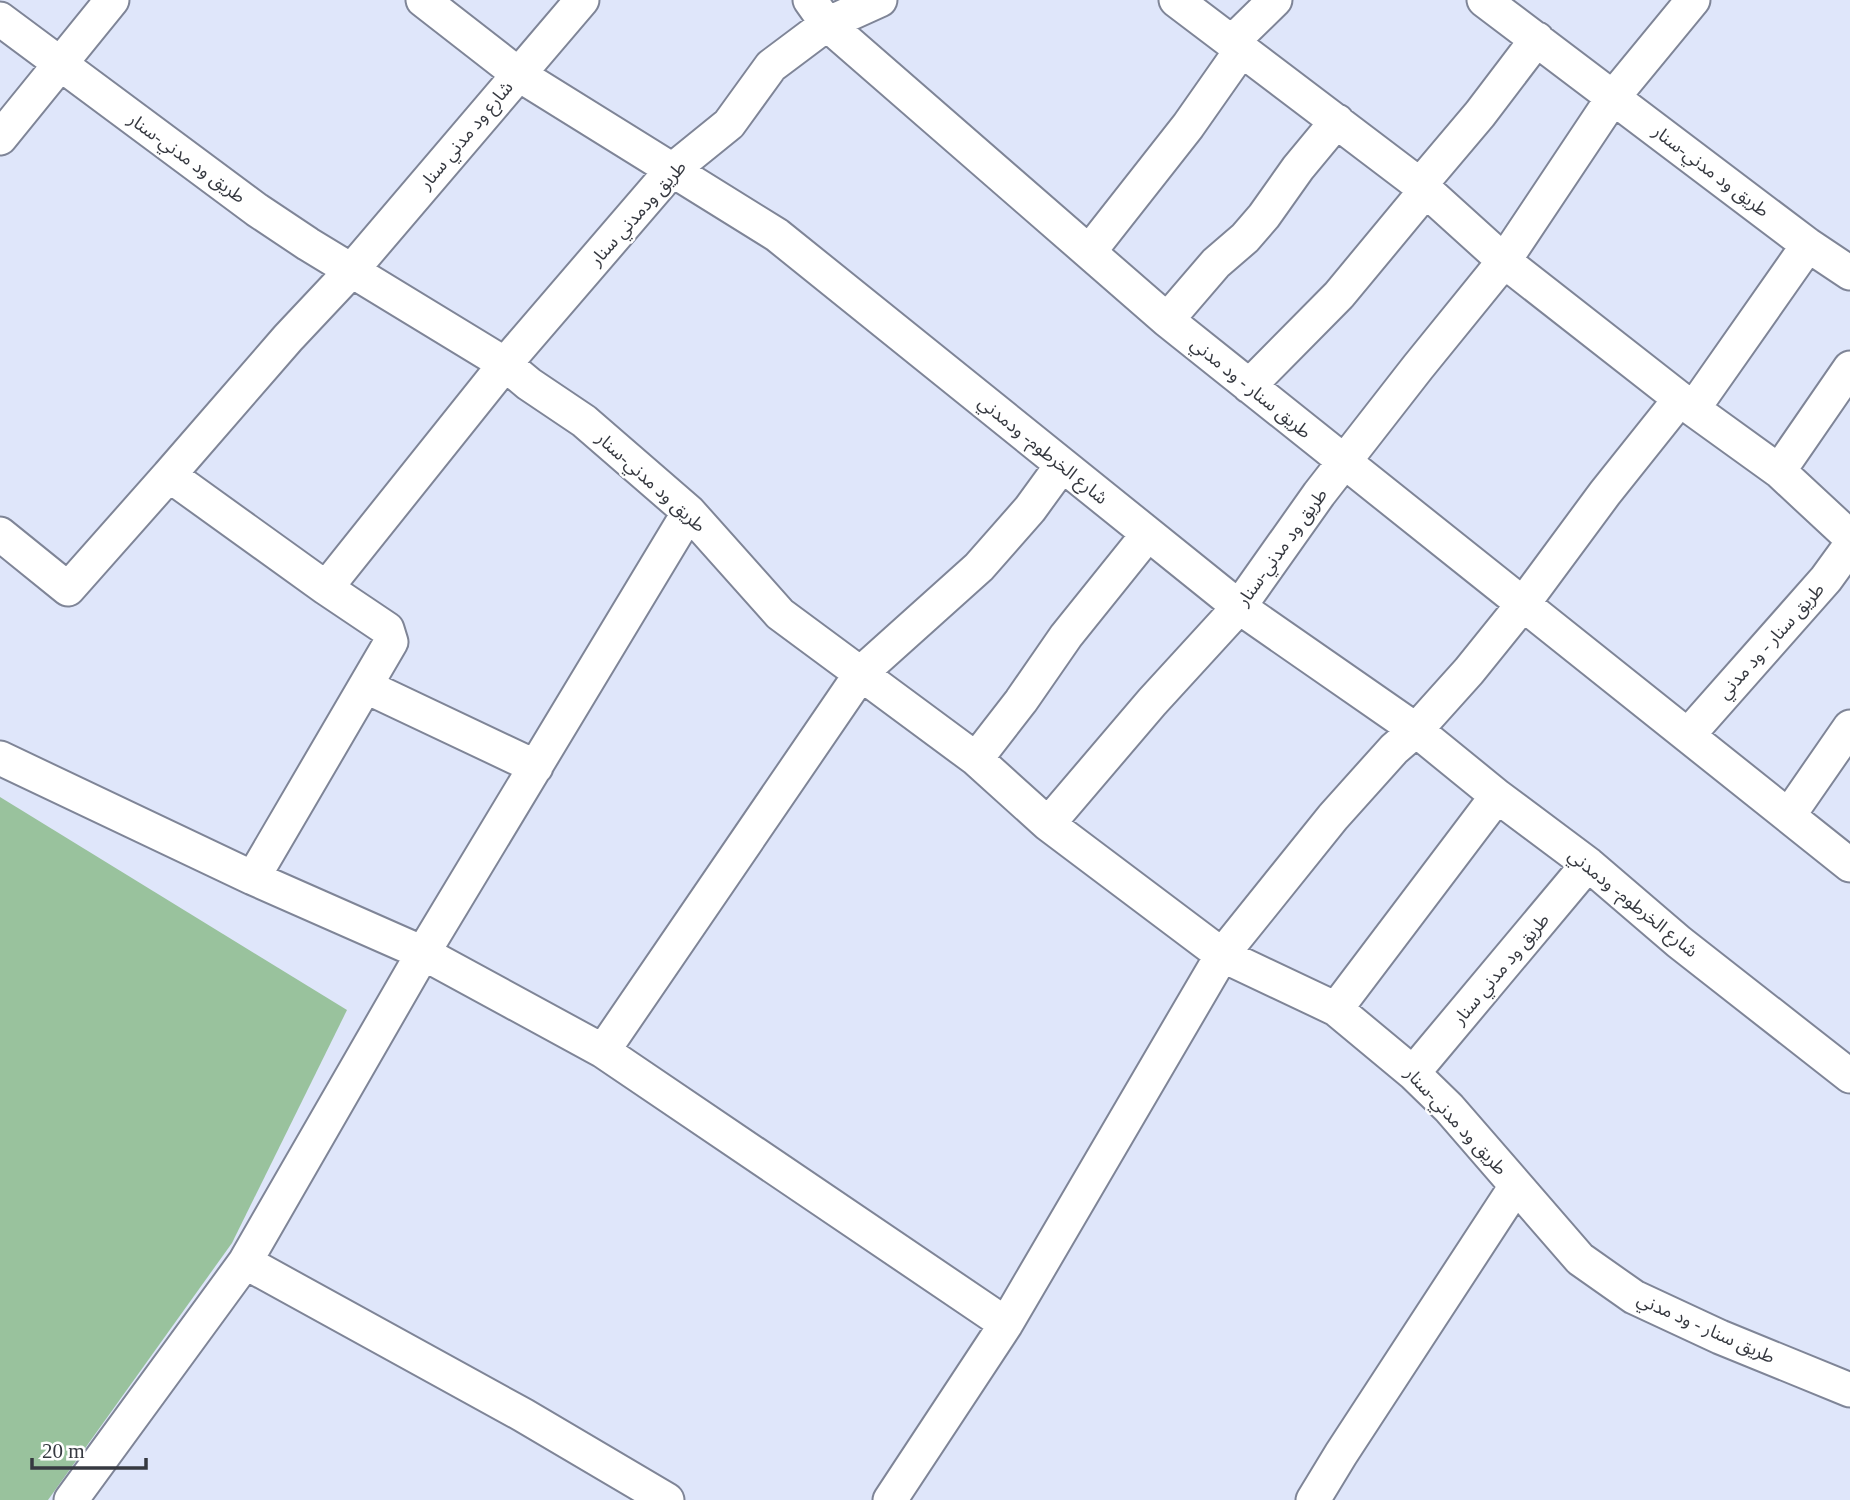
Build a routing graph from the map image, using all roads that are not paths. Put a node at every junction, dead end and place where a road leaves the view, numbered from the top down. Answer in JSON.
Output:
{"nodes":[{"id":1,"x":112,"y":0,"type":"edge"},
{"id":2,"x":423,"y":0,"type":"edge"},
{"id":3,"x":582,"y":0,"type":"edge"},
{"id":4,"x":880,"y":0,"type":"edge"},
{"id":5,"x":1176,"y":0,"type":"edge"},
{"id":6,"x":1275,"y":0,"type":"edge"},
{"id":7,"x":1484,"y":0,"type":"edge"},
{"id":8,"x":1693,"y":0,"type":"edge"},
{"id":9,"x":819,"y":12,"type":"edge"},
{"id":10,"x":0,"y":19,"type":"edge"},
{"id":11,"x":1537,"y":40,"type":"junction"},
{"id":12,"x":1237,"y":45,"type":"junction"},
{"id":13,"x":60,"y":64,"type":"junction"},
{"id":14,"x":517,"y":74,"type":"junction"},
{"id":15,"x":1614,"y":96,"type":"junction"},
{"id":16,"x":1337,"y":121,"type":"junction"},
{"id":17,"x":0,"y":138,"type":"edge"},
{"id":18,"x":671,"y":171,"type":"junction"},
{"id":19,"x":1423,"y":188,"type":"junction"},
{"id":20,"x":1808,"y":245,"type":"junction"},
{"id":21,"x":1089,"y":252,"type":"junction"},
{"id":22,"x":1504,"y":261,"type":"junction"},
{"id":23,"x":351,"y":271,"type":"junction"},
{"id":24,"x":1850,"y":272,"type":"edge"},
{"id":25,"x":1167,"y":320,"type":"junction"},
{"id":26,"x":505,"y":364,"type":"junction"},
{"id":27,"x":1850,"y":368,"type":"edge"},
{"id":28,"x":1249,"y":386,"type":"junction"},
{"id":29,"x":1687,"y":404,"type":"junction"},
{"id":30,"x":1345,"y":463,"type":"junction"},
{"id":31,"x":1062,"y":466,"type":"junction"},
{"id":32,"x":1779,"y":471,"type":"junction"},
{"id":33,"x":169,"y":475,"type":"junction"},
{"id":34,"x":690,"y":512,"type":"junction"},
{"id":35,"x":0,"y":534,"type":"edge"},
{"id":36,"x":1148,"y":534,"type":"junction"},
{"id":37,"x":1850,"y":537,"type":"edge"},
{"id":38,"x":1850,"y":546,"type":"edge"},
{"id":39,"x":326,"y":588,"type":"junction"},
{"id":40,"x":1523,"y":604,"type":"junction"},
{"id":41,"x":1239,"y":607,"type":"junction"},
{"id":42,"x":862,"y":672,"type":"junction"},
{"id":43,"x":367,"y":687,"type":"junction"},
{"id":44,"x":1850,"y":727,"type":"edge"},
{"id":45,"x":1416,"y":730,"type":"junction"},
{"id":46,"x":1689,"y":734,"type":"junction"},
{"id":47,"x":0,"y":758,"type":"edge"},
{"id":48,"x":976,"y":759,"type":"junction"},
{"id":49,"x":536,"y":767,"type":"junction"},
{"id":50,"x":1497,"y":796,"type":"junction"},
{"id":51,"x":1789,"y":815,"type":"junction"},
{"id":52,"x":1048,"y":824,"type":"junction"},
{"id":53,"x":1588,"y":864,"type":"junction"},
{"id":54,"x":1850,"y":865,"type":"edge"},
{"id":55,"x":253,"y":878,"type":"junction"},
{"id":56,"x":423,"y":953,"type":"junction"},
{"id":57,"x":1222,"y":955,"type":"junction"},
{"id":58,"x":1336,"y":1009,"type":"junction"},
{"id":59,"x":603,"y":1051,"type":"junction"},
{"id":60,"x":1413,"y":1073,"type":"junction"},
{"id":61,"x":1850,"y":1076,"type":"edge"},
{"id":62,"x":1516,"y":1186,"type":"junction"},
{"id":63,"x":245,"y":1262,"type":"junction"},
{"id":64,"x":1006,"y":1324,"type":"junction"},
{"id":65,"x":1850,"y":1390,"type":"edge"},
{"id":66,"x":71,"y":1500,"type":"edge"},
{"id":67,"x":667,"y":1500,"type":"edge"},
{"id":68,"x":890,"y":1500,"type":"edge"},
{"id":69,"x":1313,"y":1500,"type":"edge"}],
"edges":[{"from":1,"to":13,"type":"street"},
{"from":2,"to":14,"type":"street"},
{"from":3,"to":14,"type":"street","name":"شارع ود مدني سنار"},
{"from":4,"to":9,"type":"street","name":"طريق ودمدني سنار"},
{"from":5,"to":12,"type":"street"},
{"from":6,"to":12,"type":"street"},
{"from":7,"to":11,"type":"street","name":"طريق ود مدني-سنار"},
{"from":8,"to":15,"type":"street","name":"طريق ود مدني-سنار"},
{"from":9,"to":18,"type":"street","name":"طريق ودمدني سنار"},
{"from":9,"to":21,"type":"street","name":"طريق سنار - ود مدني"},
{"from":10,"to":13,"type":"street","name":"طريق ود مدني-سنار"},
{"from":11,"to":15,"type":"street","name":"طريق ود مدني-سنار"},
{"from":11,"to":19,"type":"street"},
{"from":12,"to":16,"type":"street"},
{"from":12,"to":21,"type":"street"},
{"from":13,"to":17,"type":"street"},
{"from":13,"to":23,"type":"street","name":"طريق ود مدني-سنار"},
{"from":14,"to":18,"type":"street","name":"شارع الخرطوم- ودمدني"},
{"from":14,"to":23,"type":"street","name":"شارع ود مدني سنار"},
{"from":15,"to":20,"type":"street","name":"طريق ود مدني-سنار"},
{"from":15,"to":22,"type":"street","name":"طريق ود مدني-سنار"},
{"from":16,"to":19,"type":"street"},
{"from":16,"to":25,"type":"street"},
{"from":18,"to":26,"type":"street","name":"طريق ودمدني سنار"},
{"from":18,"to":31,"type":"street","name":"شارع الخرطوم- ودمدني"},
{"from":19,"to":22,"type":"street"},
{"from":19,"to":28,"type":"street"},
{"from":20,"to":24,"type":"street","name":"طريق ود مدني-سنار"},
{"from":20,"to":29,"type":"street"},
{"from":21,"to":25,"type":"street","name":"طريق سنار - ود مدني"},
{"from":22,"to":29,"type":"street"},
{"from":22,"to":30,"type":"street","name":"طريق ود مدني-سنار"},
{"from":23,"to":26,"type":"street","name":"طريق ود مدني-سنار"},
{"from":23,"to":33,"type":"street"},
{"from":25,"to":28,"type":"street","name":"طريق سنار - ود مدني"},
{"from":26,"to":34,"type":"street","name":"طريق ود مدني-سنار"},
{"from":26,"to":39,"type":"street"},
{"from":27,"to":32,"type":"street"},
{"from":28,"to":30,"type":"street","name":"طريق سنار - ود مدني"},
{"from":29,"to":32,"type":"street"},
{"from":29,"to":40,"type":"street"},
{"from":30,"to":40,"type":"street","name":"طريق سنار - ود مدني"},
{"from":30,"to":41,"type":"street","name":"طريق ود مدني-سنار"},
{"from":31,"to":36,"type":"street","name":"شارع الخرطوم- ودمدني"},
{"from":31,"to":42,"type":"street"},
{"from":32,"to":37,"type":"street"},
{"from":33,"to":35,"type":"street"},
{"from":33,"to":39,"type":"street"},
{"from":34,"to":42,"type":"street","name":"طريق ود مدني-سنار"},
{"from":34,"to":49,"type":"street"},
{"from":36,"to":41,"type":"street","name":"شارع الخرطوم- ودمدني"},
{"from":36,"to":48,"type":"street"},
{"from":38,"to":46,"type":"street","name":"طريق سنار - ود مدني"},
{"from":39,"to":43,"type":"street"},
{"from":40,"to":45,"type":"street"},
{"from":40,"to":46,"type":"street","name":"طريق سنار - ود مدني"},
{"from":41,"to":45,"type":"street","name":"شارع الخرطوم- ودمدني"},
{"from":41,"to":52,"type":"street","name":"طريق ود مدني-سنار"},
{"from":42,"to":48,"type":"street","name":"طريق ود مدني-سنار"},
{"from":42,"to":59,"type":"street"},
{"from":43,"to":49,"type":"street"},
{"from":43,"to":55,"type":"street"},
{"from":44,"to":51,"type":"street"},
{"from":45,"to":50,"type":"street","name":"شارع الخرطوم- ودمدني"},
{"from":45,"to":57,"type":"street"},
{"from":46,"to":51,"type":"street","name":"طريق سنار - ود مدني"},
{"from":47,"to":55,"type":"street"},
{"from":48,"to":52,"type":"street","name":"طريق ود مدني-سنار"},
{"from":49,"to":56,"type":"street"},
{"from":50,"to":53,"type":"street","name":"شارع الخرطوم- ودمدني"},
{"from":50,"to":58,"type":"street"},
{"from":51,"to":54,"type":"street","name":"طريق سنار - ود مدني"},
{"from":52,"to":57,"type":"street","name":"طريق ود مدني-سنار"},
{"from":53,"to":60,"type":"street","name":"طريق ود مدني سنار"},
{"from":53,"to":61,"type":"street","name":"شارع الخرطوم- ودمدني"},
{"from":55,"to":56,"type":"street"},
{"from":56,"to":59,"type":"street"},
{"from":56,"to":63,"type":"street"},
{"from":57,"to":58,"type":"street","name":"طريق ود مدني-سنار"},
{"from":57,"to":64,"type":"street"},
{"from":58,"to":60,"type":"street","name":"طريق ود مدني-سنار"},
{"from":59,"to":64,"type":"street"},
{"from":60,"to":62,"type":"street","name":"طريق ود مدني-سنار"},
{"from":62,"to":65,"type":"street","name":"طريق سنار - ود مدني"},
{"from":62,"to":69,"type":"street"},
{"from":63,"to":66,"type":"street"},
{"from":63,"to":67,"type":"street"},
{"from":64,"to":68,"type":"street"}]}
